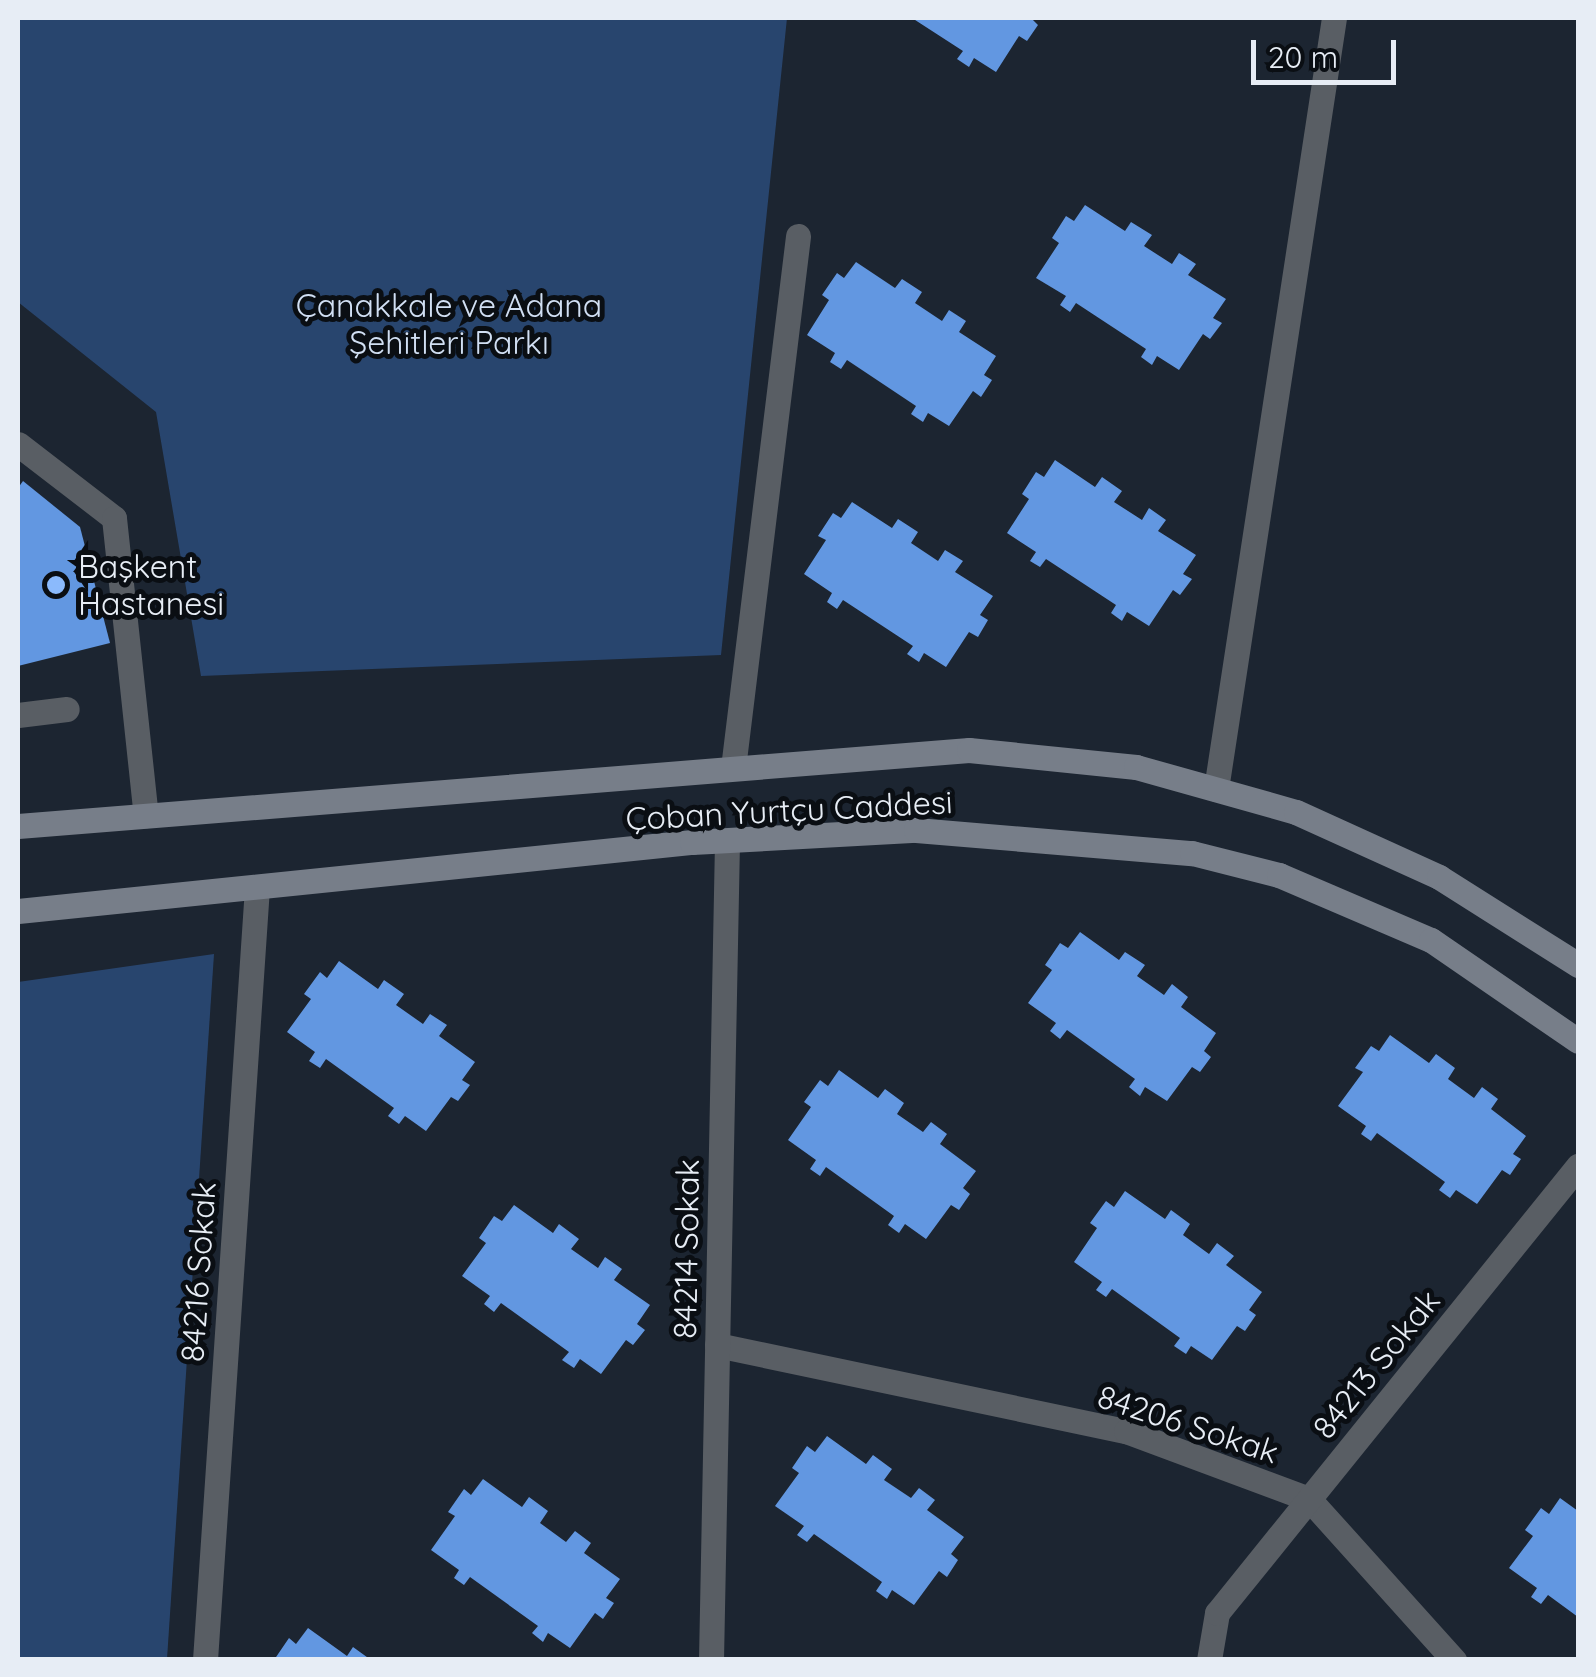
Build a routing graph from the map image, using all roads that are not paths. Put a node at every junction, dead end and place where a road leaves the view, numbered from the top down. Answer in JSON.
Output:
{"nodes":[{"id":1,"x":1334,"y":18,"type":"edge"},
{"id":2,"x":798,"y":236,"type":"dead end"},
{"id":3,"x":18,"y":444,"type":"edge"},
{"id":4,"x":67,"y":708,"type":"dead end"},
{"id":5,"x":18,"y":715,"type":"edge"},
{"id":6,"x":733,"y":768,"type":"junction"},
{"id":7,"x":1216,"y":789,"type":"junction"},
{"id":8,"x":146,"y":816,"type":"junction"},
{"id":9,"x":18,"y":826,"type":"edge"},
{"id":10,"x":726,"y":840,"type":"junction"},
{"id":11,"x":257,"y":888,"type":"junction"},
{"id":12,"x":18,"y":911,"type":"edge"},
{"id":13,"x":1578,"y":965,"type":"edge"},
{"id":14,"x":1578,"y":1042,"type":"edge"},
{"id":15,"x":1578,"y":1166,"type":"edge"},
{"id":16,"x":717,"y":1345,"type":"junction"},
{"id":17,"x":1308,"y":1500,"type":"junction"},
{"id":18,"x":205,"y":1660,"type":"edge"},
{"id":19,"x":711,"y":1660,"type":"edge"},
{"id":20,"x":1209,"y":1660,"type":"edge"},
{"id":21,"x":1454,"y":1660,"type":"edge"}],
"edges":[{"from":1,"to":7,"type":"street"},
{"from":2,"to":6,"type":"street"},
{"from":3,"to":8,"type":"street"},
{"from":4,"to":5,"type":"street"},
{"from":6,"to":7,"type":"main road","name":"Çoban Yurtçu Caddesi"},
{"from":6,"to":8,"type":"main road","name":"Çoban Yurtçu Caddesi"},
{"from":7,"to":13,"type":"main road","name":"Çoban Yurtçu Caddesi"},
{"from":8,"to":9,"type":"main road","name":"Çoban Yurtçu Caddesi"},
{"from":10,"to":11,"type":"main road","name":"Çoban Yurtçu Caddesi"},
{"from":10,"to":14,"type":"main road","name":"Çoban Yurtçu Caddesi"},
{"from":10,"to":16,"type":"street","name":"84214 Sokak"},
{"from":11,"to":12,"type":"main road","name":"Çoban Yurtçu Caddesi"},
{"from":11,"to":18,"type":"street","name":"84216 Sokak"},
{"from":15,"to":17,"type":"street","name":"84213 Sokak"},
{"from":16,"to":17,"type":"street","name":"84206 Sokak"},
{"from":16,"to":19,"type":"street","name":"84214 Sokak"},
{"from":17,"to":20,"type":"street","name":"84213 Sokak"},
{"from":17,"to":21,"type":"street","name":"84206 Sokak"}]}
